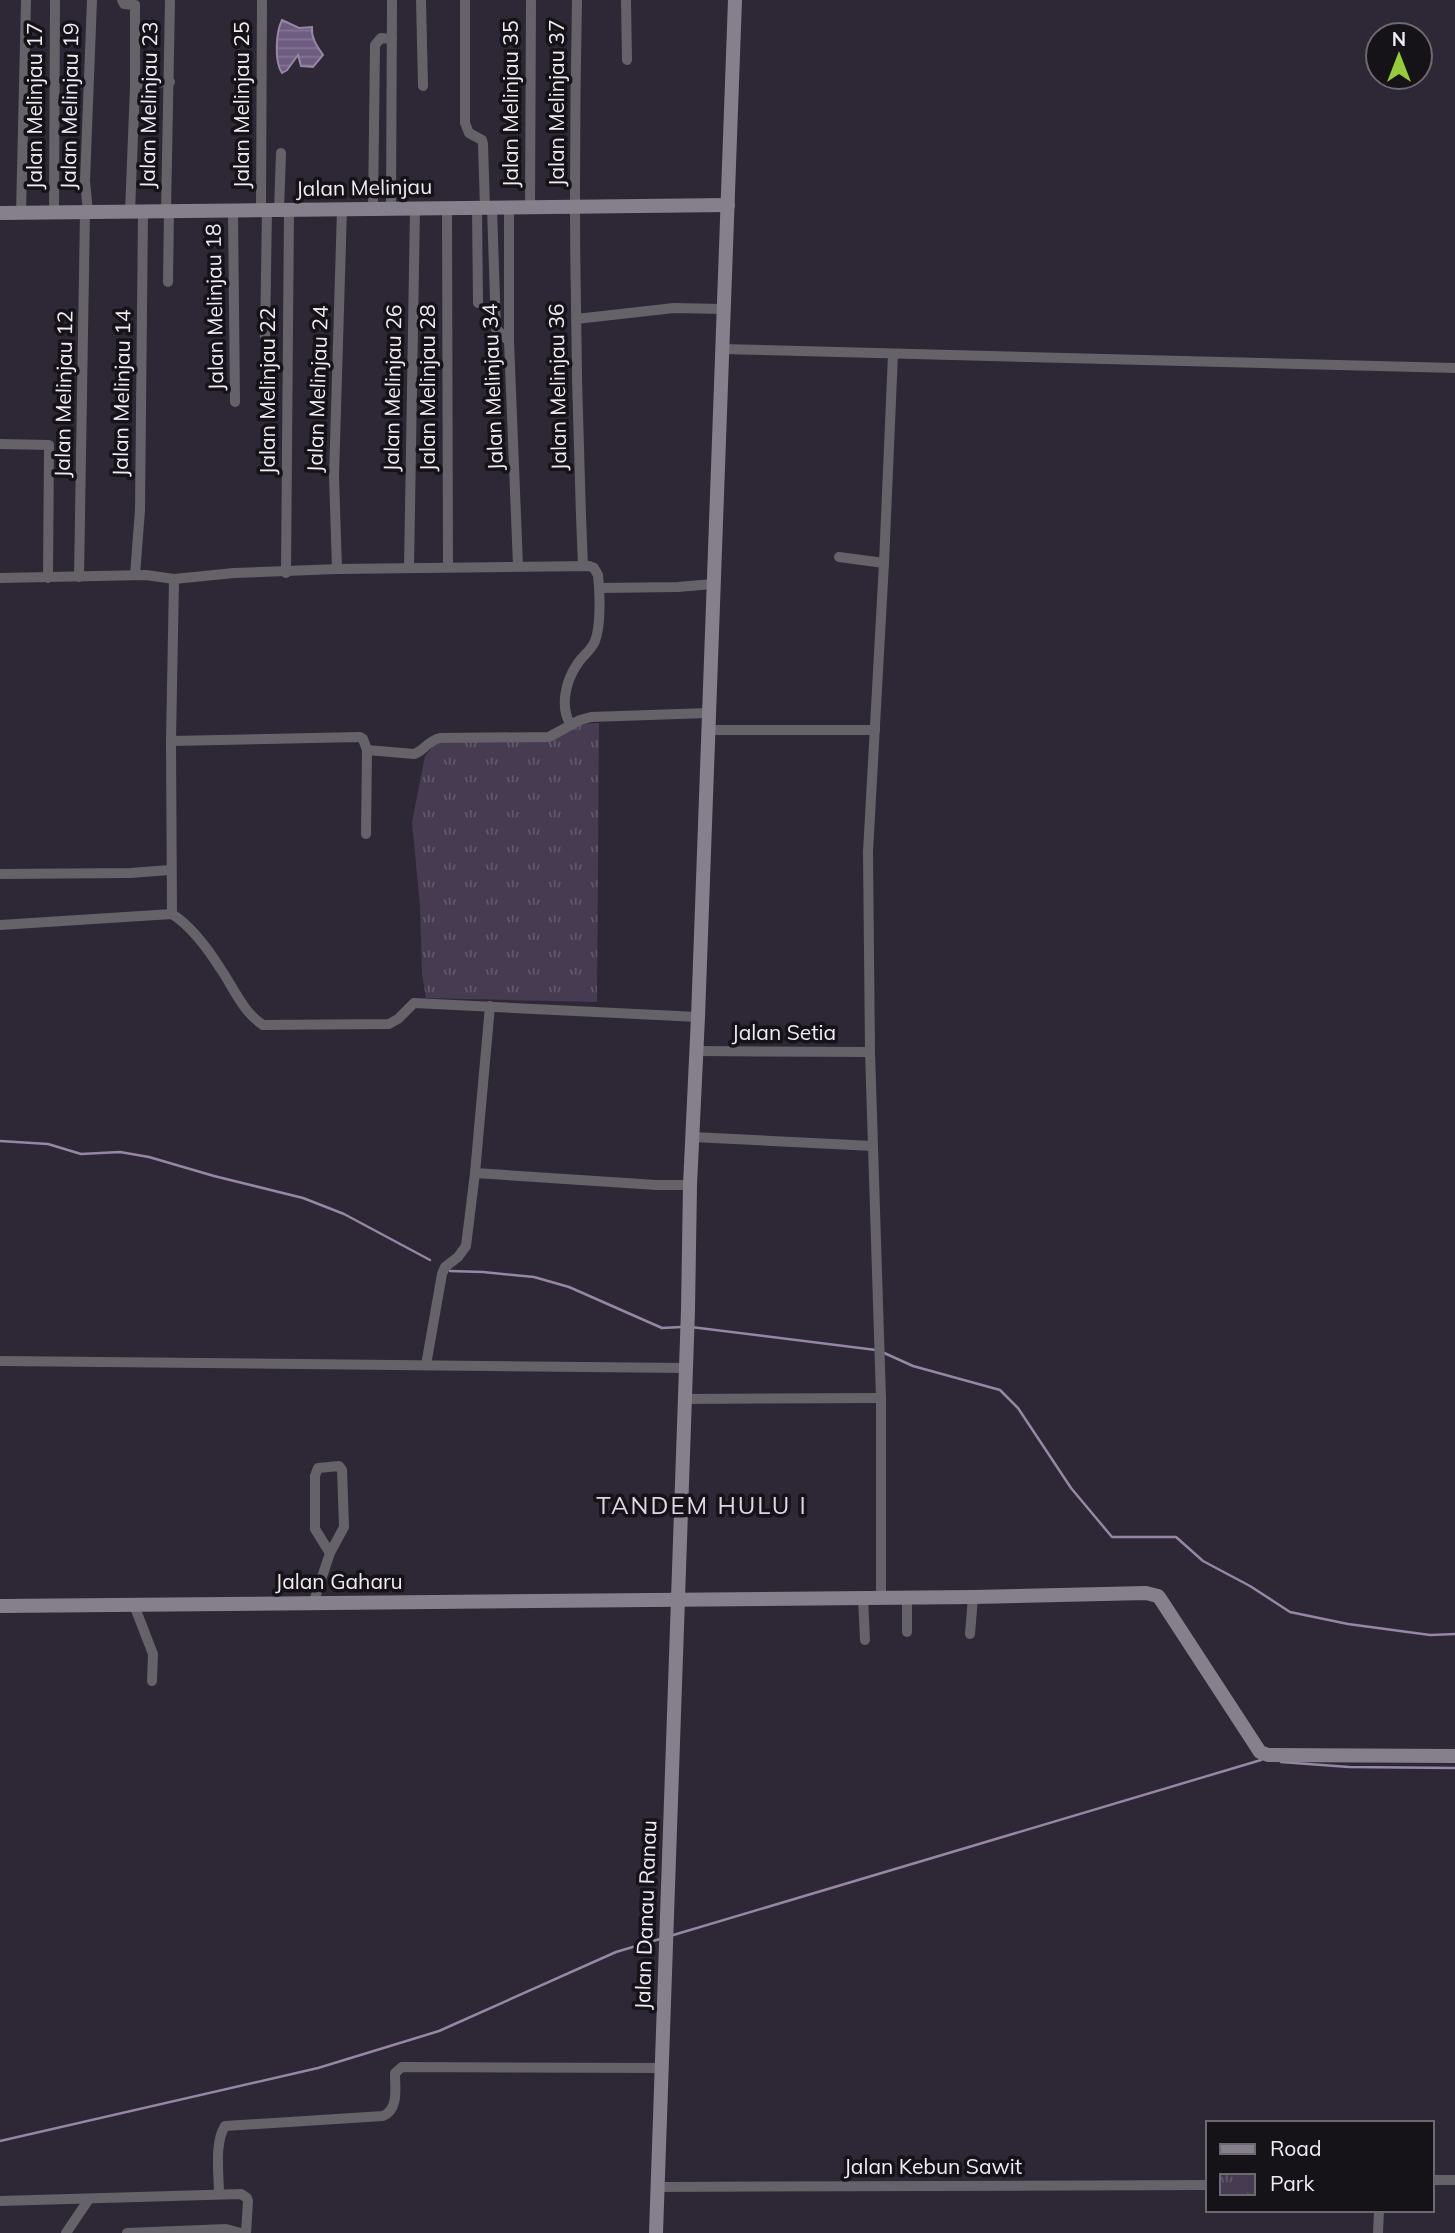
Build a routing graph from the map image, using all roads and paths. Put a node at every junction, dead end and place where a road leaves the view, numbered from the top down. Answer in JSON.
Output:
{"nodes":[{"id":1,"x":26,"y":0,"type":"edge"},
{"id":2,"x":55,"y":0,"type":"edge"},
{"id":3,"x":92,"y":0,"type":"edge"},
{"id":4,"x":122,"y":0,"type":"edge"},
{"id":5,"x":170,"y":0,"type":"edge"},
{"id":6,"x":262,"y":0,"type":"edge"},
{"id":7,"x":392,"y":0,"type":"edge"},
{"id":8,"x":421,"y":0,"type":"edge"},
{"id":9,"x":465,"y":0,"type":"edge"},
{"id":10,"x":531,"y":0,"type":"edge"},
{"id":11,"x":577,"y":0,"type":"edge"},
{"id":12,"x":626,"y":0,"type":"edge"},
{"id":13,"x":735,"y":0,"type":"edge"},
{"id":14,"x":392,"y":39,"type":"junction"},
{"id":15,"x":627,"y":60,"type":"dead end"},
{"id":16,"x":170,"y":82,"type":"junction"},
{"id":17,"x":135,"y":86,"type":"junction"},
{"id":18,"x":423,"y":86,"type":"dead end"},
{"id":19,"x":281,"y":153,"type":"dead end"},
{"id":20,"x":728,"y":205,"type":"junction"},
{"id":21,"x":509,"y":207,"type":"junction"},
{"id":22,"x":530,"y":207,"type":"junction"},
{"id":23,"x":575,"y":207,"type":"junction"},
{"id":24,"x":447,"y":208,"type":"junction"},
{"id":25,"x":485,"y":208,"type":"junction"},
{"id":26,"x":342,"y":209,"type":"junction"},
{"id":27,"x":373,"y":209,"type":"junction"},
{"id":28,"x":391,"y":209,"type":"junction"},
{"id":29,"x":415,"y":209,"type":"junction"},
{"id":30,"x":274,"y":210,"type":"junction"},
{"id":31,"x":168,"y":211,"type":"junction"},
{"id":32,"x":233,"y":211,"type":"junction"},
{"id":33,"x":86,"y":212,"type":"junction"},
{"id":34,"x":136,"y":212,"type":"junction"},
{"id":35,"x":0,"y":213,"type":"edge"},
{"id":36,"x":20,"y":213,"type":"junction"},
{"id":37,"x":54,"y":213,"type":"junction"},
{"id":38,"x":168,"y":282,"type":"dead end"},
{"id":39,"x":478,"y":303,"type":"dead end"},
{"id":40,"x":723,"y":309,"type":"junction"},
{"id":41,"x":576,"y":319,"type":"junction"},
{"id":42,"x":265,"y":337,"type":"dead end"},
{"id":43,"x":509,"y":341,"type":"junction"},
{"id":44,"x":721,"y":349,"type":"junction"},
{"id":45,"x":893,"y":354,"type":"junction"},
{"id":46,"x":1455,"y":368,"type":"edge"},
{"id":47,"x":235,"y":402,"type":"dead end"},
{"id":48,"x":0,"y":444,"type":"edge"},
{"id":49,"x":839,"y":557,"type":"dead end"},
{"id":50,"x":884,"y":563,"type":"junction"},
{"id":51,"x":518,"y":566,"type":"junction"},
{"id":52,"x":583,"y":566,"type":"junction"},
{"id":53,"x":448,"y":567,"type":"junction"},
{"id":54,"x":409,"y":568,"type":"junction"},
{"id":55,"x":337,"y":569,"type":"junction"},
{"id":56,"x":286,"y":573,"type":"junction"},
{"id":57,"x":135,"y":575,"type":"junction"},
{"id":58,"x":79,"y":577,"type":"junction"},
{"id":59,"x":0,"y":578,"type":"edge"},
{"id":60,"x":48,"y":578,"type":"junction"},
{"id":61,"x":174,"y":579,"type":"junction"},
{"id":62,"x":713,"y":584,"type":"junction"},
{"id":63,"x":599,"y":588,"type":"junction"},
{"id":64,"x":708,"y":713,"type":"junction"},
{"id":65,"x":571,"y":725,"type":"junction"},
{"id":66,"x":708,"y":730,"type":"junction"},
{"id":67,"x":875,"y":730,"type":"junction"},
{"id":68,"x":171,"y":741,"type":"junction"},
{"id":69,"x":367,"y":750,"type":"junction"},
{"id":70,"x":366,"y":834,"type":"dead end"},
{"id":71,"x":170,"y":870,"type":"junction"},
{"id":72,"x":0,"y":874,"type":"edge"},
{"id":73,"x":172,"y":914,"type":"junction"},
{"id":74,"x":0,"y":925,"type":"edge"},
{"id":75,"x":490,"y":1006,"type":"junction"},
{"id":76,"x":698,"y":1017,"type":"junction"},
{"id":77,"x":697,"y":1051,"type":"junction"},
{"id":78,"x":870,"y":1052,"type":"junction"},
{"id":79,"x":693,"y":1138,"type":"junction"},
{"id":80,"x":873,"y":1146,"type":"junction"},
{"id":81,"x":475,"y":1173,"type":"junction"},
{"id":82,"x":690,"y":1185,"type":"junction"},
{"id":83,"x":0,"y":1362,"type":"edge"},
{"id":84,"x":426,"y":1366,"type":"junction"},
{"id":85,"x":686,"y":1368,"type":"junction"},
{"id":86,"x":881,"y":1398,"type":"junction"},
{"id":87,"x":685,"y":1399,"type":"junction"},
{"id":88,"x":330,"y":1553,"type":"junction"},
{"id":89,"x":973,"y":1597,"type":"junction"},
{"id":90,"x":863,"y":1598,"type":"junction"},
{"id":91,"x":881,"y":1598,"type":"junction"},
{"id":92,"x":907,"y":1598,"type":"junction"},
{"id":93,"x":678,"y":1599,"type":"junction"},
{"id":94,"x":313,"y":1604,"type":"junction"},
{"id":95,"x":134,"y":1605,"type":"junction"},
{"id":96,"x":0,"y":1606,"type":"edge"},
{"id":97,"x":907,"y":1632,"type":"dead end"},
{"id":98,"x":970,"y":1634,"type":"dead end"},
{"id":99,"x":865,"y":1640,"type":"dead end"},
{"id":100,"x":152,"y":1681,"type":"dead end"},
{"id":101,"x":1455,"y":1756,"type":"edge"},
{"id":102,"x":662,"y":2068,"type":"junction"},
{"id":103,"x":1434,"y":2180,"type":"edge"},
{"id":104,"x":1455,"y":2180,"type":"edge"},
{"id":105,"x":1206,"y":2185,"type":"edge"},
{"id":106,"x":657,"y":2187,"type":"junction"},
{"id":107,"x":219,"y":2194,"type":"junction"},
{"id":108,"x":89,"y":2199,"type":"junction"},
{"id":109,"x":0,"y":2201,"type":"edge"},
{"id":110,"x":1378,"y":2212,"type":"edge"},
{"id":111,"x":66,"y":2233,"type":"edge"},
{"id":112,"x":127,"y":2233,"type":"edge"},
{"id":113,"x":240,"y":2233,"type":"edge"},
{"id":114,"x":246,"y":2233,"type":"edge"},
{"id":115,"x":656,"y":2233,"type":"edge"},
{"id":116,"x":1378,"y":2233,"type":"edge"}],
"edges":[{"from":1,"to":36,"type":"street"},
{"from":2,"to":37,"type":"street","name":"Jalan Melinjau 17"},
{"from":3,"to":33,"type":"street","name":"Jalan Melinjau 19"},
{"from":4,"to":17,"type":"street","name":"Jalan Melinjau 14"},
{"from":5,"to":16,"type":"street","name":"Jalan Melinjau 23"},
{"from":6,"to":30,"type":"street","name":"Jalan Melinjau 25"},
{"from":7,"to":14,"type":"street"},
{"from":8,"to":18,"type":"street"},
{"from":9,"to":25,"type":"street"},
{"from":10,"to":22,"type":"street","name":"Jalan Melinjau 35"},
{"from":11,"to":23,"type":"street","name":"Jalan Melinjau 37"},
{"from":12,"to":15,"type":"street"},
{"from":13,"to":20,"type":"street","name":"Jalan Danau Ranau"},
{"from":14,"to":27,"type":"street"},
{"from":14,"to":28,"type":"street"},
{"from":16,"to":17,"type":"street"},
{"from":16,"to":31,"type":"street","name":"Jalan Melinjau 23"},
{"from":17,"to":34,"type":"street","name":"Jalan Melinjau 14"},
{"from":19,"to":30,"type":"street"},
{"from":20,"to":23,"type":"street","name":"Jalan Melinjau"},
{"from":20,"to":40,"type":"street","name":"Jalan Danau Ranau"},
{"from":21,"to":22,"type":"street","name":"Jalan Melinjau"},
{"from":21,"to":25,"type":"street","name":"Jalan Melinjau"},
{"from":21,"to":43,"type":"street","name":"Jalan Melinjau 34"},
{"from":22,"to":23,"type":"street","name":"Jalan Melinjau"},
{"from":23,"to":41,"type":"street","name":"Jalan Melinjau 36"},
{"from":24,"to":25,"type":"street","name":"Jalan Melinjau"},
{"from":24,"to":29,"type":"street","name":"Jalan Melinjau"},
{"from":24,"to":53,"type":"street","name":"Jalan Melinjau 28"},
{"from":25,"to":39,"type":"street"},
{"from":25,"to":43,"type":"street"},
{"from":26,"to":27,"type":"street","name":"Jalan Melinjau"},
{"from":26,"to":30,"type":"street","name":"Jalan Melinjau"},
{"from":26,"to":55,"type":"street","name":"Jalan Melinjau 24"},
{"from":27,"to":28,"type":"street","name":"Jalan Melinjau"},
{"from":28,"to":29,"type":"street","name":"Jalan Melinjau"},
{"from":29,"to":54,"type":"street","name":"Jalan Melinjau 26"},
{"from":30,"to":32,"type":"street","name":"Jalan Melinjau"},
{"from":30,"to":42,"type":"street"},
{"from":30,"to":56,"type":"street","name":"Jalan Melinjau 22"},
{"from":31,"to":32,"type":"street","name":"Jalan Melinjau"},
{"from":31,"to":34,"type":"street","name":"Jalan Melinjau"},
{"from":31,"to":38,"type":"street","name":"Jalan Melinjau 23"},
{"from":32,"to":47,"type":"street","name":"Jalan Melinjau 18"},
{"from":33,"to":34,"type":"street","name":"Jalan Melinjau"},
{"from":33,"to":37,"type":"street","name":"Jalan Melinjau"},
{"from":33,"to":58,"type":"street","name":"Jalan Melinjau 12"},
{"from":34,"to":57,"type":"street","name":"Jalan Melinjau 14"},
{"from":35,"to":36,"type":"street","name":"Jalan Melinjau"},
{"from":36,"to":37,"type":"street","name":"Jalan Melinjau"},
{"from":40,"to":41,"type":"street"},
{"from":40,"to":44,"type":"street","name":"Jalan Danau Ranau"},
{"from":41,"to":52,"type":"street","name":"Jalan Melinjau 36"},
{"from":43,"to":51,"type":"street","name":"Jalan Melinjau 34"},
{"from":44,"to":45,"type":"street"},
{"from":44,"to":62,"type":"street","name":"Jalan Danau Ranau"},
{"from":45,"to":46,"type":"street"},
{"from":45,"to":50,"type":"street"},
{"from":48,"to":60,"type":"street"},
{"from":49,"to":50,"type":"street"},
{"from":50,"to":67,"type":"street"},
{"from":51,"to":52,"type":"street"},
{"from":51,"to":53,"type":"street"},
{"from":52,"to":63,"type":"street"},
{"from":53,"to":54,"type":"street"},
{"from":54,"to":55,"type":"street"},
{"from":55,"to":56,"type":"street"},
{"from":56,"to":61,"type":"street"},
{"from":57,"to":58,"type":"street"},
{"from":57,"to":61,"type":"street"},
{"from":58,"to":60,"type":"street"},
{"from":59,"to":60,"type":"street"},
{"from":61,"to":68,"type":"street"},
{"from":62,"to":63,"type":"street"},
{"from":62,"to":64,"type":"street","name":"Jalan Danau Ranau"},
{"from":63,"to":65,"type":"street"},
{"from":64,"to":65,"type":"street"},
{"from":64,"to":66,"type":"street","name":"Jalan Danau Ranau"},
{"from":65,"to":69,"type":"street"},
{"from":66,"to":67,"type":"street"},
{"from":66,"to":76,"type":"street","name":"Jalan Danau Ranau"},
{"from":67,"to":78,"type":"street"},
{"from":68,"to":69,"type":"street"},
{"from":68,"to":71,"type":"street"},
{"from":69,"to":70,"type":"street"},
{"from":71,"to":72,"type":"street"},
{"from":71,"to":73,"type":"street"},
{"from":73,"to":74,"type":"street"},
{"from":73,"to":75,"type":"street"},
{"from":75,"to":76,"type":"street"},
{"from":75,"to":81,"type":"street"},
{"from":76,"to":77,"type":"street","name":"Jalan Danau Ranau"},
{"from":77,"to":78,"type":"street","name":"Jalan Setia"},
{"from":77,"to":79,"type":"street","name":"Jalan Danau Ranau"},
{"from":78,"to":80,"type":"street"},
{"from":79,"to":80,"type":"street"},
{"from":79,"to":82,"type":"street","name":"Jalan Danau Ranau"},
{"from":80,"to":86,"type":"street"},
{"from":81,"to":82,"type":"street"},
{"from":81,"to":84,"type":"street"},
{"from":82,"to":85,"type":"street","name":"Jalan Danau Ranau"},
{"from":83,"to":84,"type":"street"},
{"from":84,"to":85,"type":"street"},
{"from":85,"to":87,"type":"street","name":"Jalan Danau Ranau"},
{"from":86,"to":87,"type":"street"},
{"from":86,"to":91,"type":"street"},
{"from":87,"to":93,"type":"street","name":"Jalan Danau Ranau"},
{"from":88,"to":88,"type":"street"},
{"from":88,"to":94,"type":"street"},
{"from":89,"to":92,"type":"street","name":"Jalan Gaharu"},
{"from":89,"to":98,"type":"street"},
{"from":89,"to":101,"type":"street","name":"Jalan Gaharu"},
{"from":90,"to":91,"type":"street","name":"Jalan Gaharu"},
{"from":90,"to":93,"type":"street","name":"Jalan Gaharu"},
{"from":90,"to":99,"type":"street"},
{"from":91,"to":92,"type":"street","name":"Jalan Gaharu"},
{"from":92,"to":97,"type":"street"},
{"from":93,"to":94,"type":"street","name":"Jalan Gaharu"},
{"from":93,"to":102,"type":"street","name":"Jalan Danau Ranau"},
{"from":94,"to":95,"type":"street","name":"Jalan Gaharu"},
{"from":95,"to":96,"type":"street","name":"Jalan Gaharu"},
{"from":95,"to":100,"type":"street"},
{"from":102,"to":106,"type":"street","name":"Jalan Danau Ranau"},
{"from":102,"to":107,"type":"street"},
{"from":103,"to":104,"type":"street"},
{"from":105,"to":106,"type":"street","name":"Jalan Kebun Sawit"},
{"from":106,"to":115,"type":"street","name":"Jalan Danau Ranau"},
{"from":107,"to":108,"type":"street"},
{"from":107,"to":114,"type":"street"},
{"from":108,"to":109,"type":"street"},
{"from":108,"to":111,"type":"street"},
{"from":110,"to":116,"type":"street"},
{"from":112,"to":113,"type":"street"}]}
